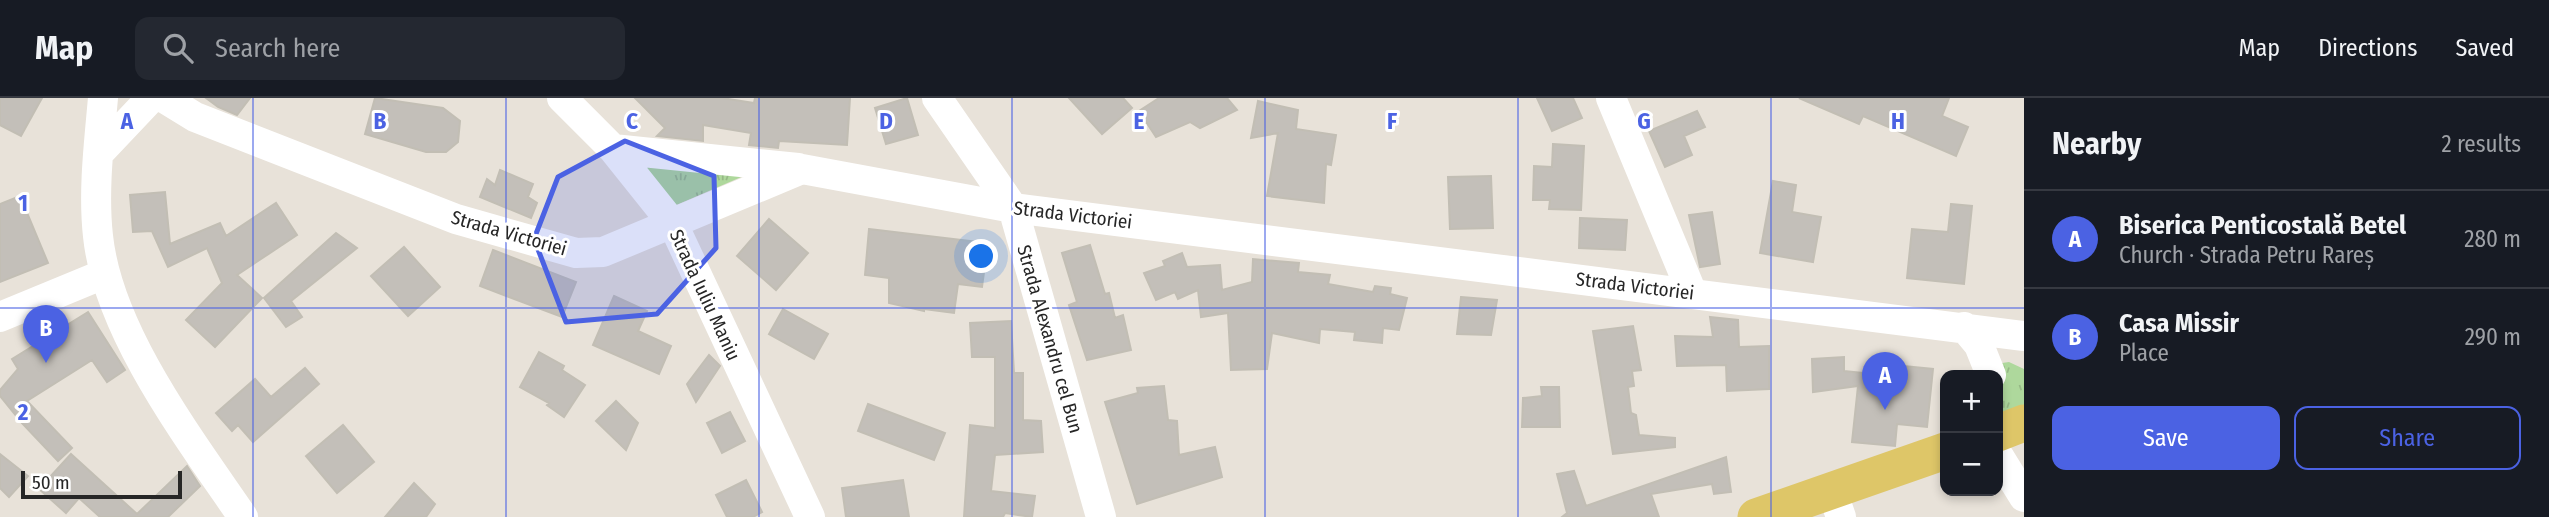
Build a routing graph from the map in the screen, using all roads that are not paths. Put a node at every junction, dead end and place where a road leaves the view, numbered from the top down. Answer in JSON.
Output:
{"nodes":[{"id":1,"x":103,"y":98,"type":"edge"},
{"id":2,"x":152,"y":98,"type":"edge"},
{"id":3,"x":164,"y":98,"type":"edge"},
{"id":4,"x":562,"y":98,"type":"edge"},
{"id":5,"x":1611,"y":98,"type":"edge"},
{"id":6,"x":947,"y":102,"type":"edge"},
{"id":7,"x":613,"y":149,"type":"junction"},
{"id":8,"x":98,"y":154,"type":"junction"},
{"id":9,"x":802,"y":169,"type":"junction"},
{"id":10,"x":1013,"y":208,"type":"junction"},
{"id":11,"x":673,"y":224,"type":"junction"},
{"id":12,"x":104,"y":274,"type":"junction"},
{"id":13,"x":1692,"y":293,"type":"junction"},
{"id":14,"x":0,"y":317,"type":"edge"},
{"id":15,"x":1965,"y":327,"type":"junction"},
{"id":16,"x":2010,"y":333,"type":"edge"},
{"id":17,"x":2024,"y":356,"type":"edge"},
{"id":18,"x":1988,"y":370,"type":"edge"},
{"id":19,"x":2024,"y":424,"type":"edge"},
{"id":20,"x":2003,"y":431,"type":"edge"},
{"id":21,"x":1940,"y":453,"type":"edge"},
{"id":22,"x":2003,"y":463,"type":"edge"},
{"id":23,"x":2024,"y":497,"type":"edge"},
{"id":24,"x":1836,"y":503,"type":"edge"},
{"id":25,"x":243,"y":517,"type":"edge"},
{"id":26,"x":810,"y":517,"type":"edge"},
{"id":27,"x":1101,"y":517,"type":"edge"},
{"id":28,"x":1756,"y":517,"type":"edge"}],
"edges":[{"from":1,"to":8,"type":"street"},
{"from":2,"to":8,"type":"street"},
{"from":3,"to":11,"type":"street","name":"Strada Victoriei"},
{"from":4,"to":7,"type":"street","name":"Strada Iuliu Maniu"},
{"from":5,"to":13,"type":"street"},
{"from":6,"to":10,"type":"street","name":"Strada Alexandru cel Bun"},
{"from":7,"to":9,"type":"street"},
{"from":7,"to":11,"type":"street","name":"Strada Iuliu Maniu"},
{"from":8,"to":12,"type":"street"},
{"from":9,"to":10,"type":"street","name":"Strada Victoriei"},
{"from":9,"to":11,"type":"street","name":"Strada Victoriei"},
{"from":10,"to":13,"type":"street","name":"Strada Victoriei"},
{"from":10,"to":27,"type":"street","name":"Strada Alexandru cel Bun"},
{"from":11,"to":26,"type":"street","name":"Strada Iuliu Maniu"},
{"from":12,"to":14,"type":"street"},
{"from":12,"to":25,"type":"street"},
{"from":13,"to":15,"type":"street","name":"Strada Victoriei"},
{"from":15,"to":16,"type":"street","name":"Strada Victoriei"},
{"from":15,"to":18,"type":"street"},
{"from":16,"to":17,"type":"street"},
{"from":19,"to":20,"type":"main road"},
{"from":21,"to":24,"type":"main road"},
{"from":22,"to":23,"type":"street"},
{"from":24,"to":28,"type":"main road"}]}
